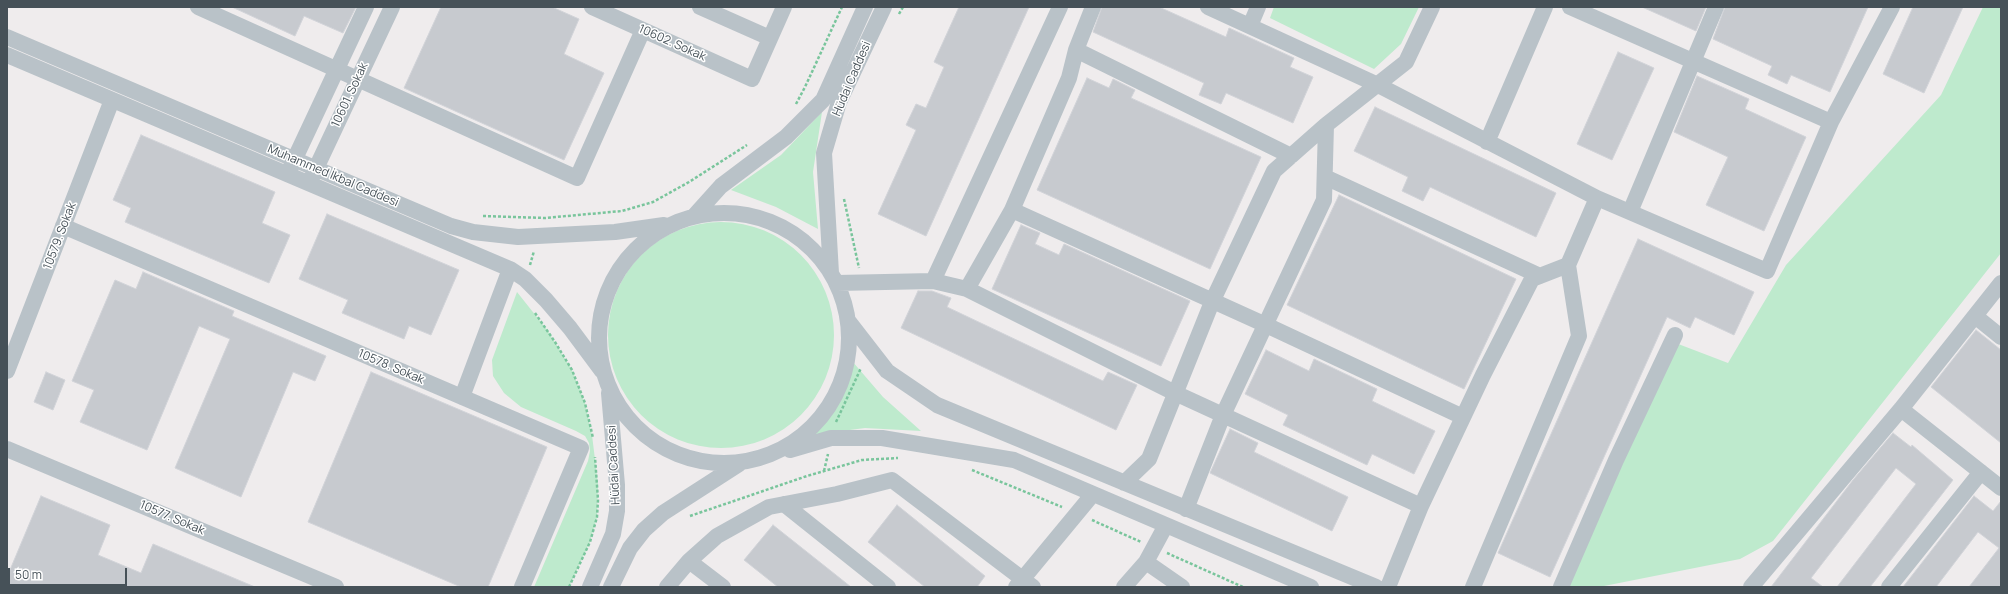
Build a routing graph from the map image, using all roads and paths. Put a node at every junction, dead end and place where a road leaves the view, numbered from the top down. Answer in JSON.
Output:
{"nodes":[{"id":1,"x":198,"y":7,"type":"edge"},
{"id":2,"x":366,"y":7,"type":"edge"},
{"id":3,"x":392,"y":7,"type":"edge"},
{"id":4,"x":592,"y":7,"type":"edge"},
{"id":5,"x":700,"y":7,"type":"edge"},
{"id":6,"x":784,"y":7,"type":"edge"},
{"id":7,"x":866,"y":7,"type":"edge"},
{"id":8,"x":884,"y":7,"type":"edge"},
{"id":9,"x":903,"y":7,"type":"edge"},
{"id":10,"x":1060,"y":7,"type":"edge"},
{"id":11,"x":1093,"y":7,"type":"edge"},
{"id":12,"x":1208,"y":7,"type":"edge"},
{"id":13,"x":1258,"y":7,"type":"edge"},
{"id":14,"x":1432,"y":7,"type":"edge"},
{"id":15,"x":1545,"y":7,"type":"edge"},
{"id":16,"x":1570,"y":7,"type":"edge"},
{"id":17,"x":1716,"y":7,"type":"edge"},
{"id":18,"x":1892,"y":7,"type":"edge"},
{"id":19,"x":896,"y":21,"type":"dead end"},
{"id":20,"x":1250,"y":26,"type":"junction"},
{"id":21,"x":643,"y":30,"type":"junction"},
{"id":22,"x":7,"y":37,"type":"edge"},
{"id":23,"x":770,"y":38,"type":"junction"},
{"id":24,"x":1076,"y":50,"type":"junction"},
{"id":25,"x":7,"y":55,"type":"edge"},
{"id":26,"x":1692,"y":61,"type":"junction"},
{"id":27,"x":336,"y":70,"type":"junction"},
{"id":28,"x":358,"y":79,"type":"junction"},
{"id":29,"x":1378,"y":85,"type":"junction"},
{"id":30,"x":112,"y":100,"type":"junction"},
{"id":31,"x":1831,"y":122,"type":"junction"},
{"id":32,"x":1326,"y":125,"type":"junction"},
{"id":33,"x":1487,"y":142,"type":"junction"},
{"id":34,"x":1291,"y":156,"type":"junction"},
{"id":35,"x":294,"y":160,"type":"junction"},
{"id":36,"x":316,"y":169,"type":"junction"},
{"id":37,"x":288,"y":175,"type":"junction"},
{"id":38,"x":1325,"y":177,"type":"junction"},
{"id":39,"x":309,"y":184,"type":"junction"},
{"id":40,"x":843,"y":192,"type":"dead end"},
{"id":41,"x":1597,"y":198,"type":"junction"},
{"id":42,"x":1012,"y":210,"type":"junction"},
{"id":43,"x":1630,"y":212,"type":"junction"},
{"id":44,"x":694,"y":216,"type":"junction"},
{"id":45,"x":545,"y":218,"type":"dead end"},
{"id":46,"x":675,"y":222,"type":"junction"},
{"id":47,"x":63,"y":226,"type":"junction"},
{"id":48,"x":539,"y":236,"type":"junction"},
{"id":49,"x":1568,"y":265,"type":"junction"},
{"id":50,"x":510,"y":269,"type":"junction"},
{"id":51,"x":1540,"y":276,"type":"junction"},
{"id":52,"x":834,"y":278,"type":"junction"},
{"id":53,"x":525,"y":279,"type":"junction"},
{"id":54,"x":862,"y":281,"type":"junction"},
{"id":55,"x":934,"y":281,"type":"junction"},
{"id":56,"x":2001,"y":283,"type":"edge"},
{"id":57,"x":967,"y":289,"type":"junction"},
{"id":58,"x":1212,"y":302,"type":"junction"},
{"id":59,"x":534,"y":313,"type":"dead end"},
{"id":60,"x":1975,"y":316,"type":"junction"},
{"id":61,"x":848,"y":321,"type":"junction"},
{"id":62,"x":1266,"y":325,"type":"junction"},
{"id":63,"x":1675,"y":335,"type":"dead end"},
{"id":64,"x":2001,"y":337,"type":"edge"},
{"id":65,"x":862,"y":368,"type":"dead end"},
{"id":66,"x":7,"y":371,"type":"edge"},
{"id":67,"x":606,"y":380,"type":"junction"},
{"id":68,"x":1175,"y":393,"type":"junction"},
{"id":69,"x":462,"y":397,"type":"junction"},
{"id":70,"x":1901,"y":409,"type":"junction"},
{"id":71,"x":1223,"y":415,"type":"junction"},
{"id":72,"x":1463,"y":417,"type":"junction"},
{"id":73,"x":831,"y":438,"type":"junction"},
{"id":74,"x":593,"y":440,"type":"dead end"},
{"id":75,"x":7,"y":449,"type":"edge"},
{"id":76,"x":595,"y":452,"type":"dead end"},
{"id":77,"x":767,"y":457,"type":"junction"},
{"id":78,"x":742,"y":463,"type":"junction"},
{"id":79,"x":824,"y":471,"type":"dead end"},
{"id":80,"x":1980,"y":472,"type":"junction"},
{"id":81,"x":1124,"y":483,"type":"junction"},
{"id":82,"x":2001,"y":488,"type":"edge"},
{"id":83,"x":1093,"y":494,"type":"junction"},
{"id":84,"x":784,"y":504,"type":"junction"},
{"id":85,"x":1421,"y":506,"type":"junction"},
{"id":86,"x":1186,"y":508,"type":"junction"},
{"id":87,"x":1166,"y":525,"type":"junction"},
{"id":88,"x":689,"y":561,"type":"junction"},
{"id":89,"x":1146,"y":562,"type":"junction"},
{"id":90,"x":1024,"y":584,"type":"edge"},
{"id":91,"x":336,"y":587,"type":"edge"},
{"id":92,"x":522,"y":587,"type":"edge"},
{"id":93,"x":569,"y":587,"type":"edge"},
{"id":94,"x":590,"y":587,"type":"edge"},
{"id":95,"x":611,"y":587,"type":"edge"},
{"id":96,"x":667,"y":587,"type":"edge"},
{"id":97,"x":723,"y":587,"type":"edge"},
{"id":98,"x":888,"y":587,"type":"edge"},
{"id":99,"x":1124,"y":587,"type":"edge"},
{"id":100,"x":1182,"y":587,"type":"edge"},
{"id":101,"x":1310,"y":587,"type":"edge"},
{"id":102,"x":1376,"y":587,"type":"edge"},
{"id":103,"x":1388,"y":587,"type":"edge"},
{"id":104,"x":1473,"y":587,"type":"edge"},
{"id":105,"x":1562,"y":587,"type":"edge"},
{"id":106,"x":1752,"y":587,"type":"edge"},
{"id":107,"x":1889,"y":587,"type":"edge"}],
"edges":[{"from":1,"to":27,"type":"street"},
{"from":2,"to":27,"type":"street","name":"10601. Sokak"},
{"from":3,"to":28,"type":"street","name":"10601. Sokak"},
{"from":4,"to":21,"type":"street","name":"10602. Sokak"},
{"from":5,"to":23,"type":"street"},
{"from":6,"to":23,"type":"street"},
{"from":7,"to":44,"type":"street","name":"Hüdai Caddesi"},
{"from":8,"to":52,"type":"street","name":"Hüdai Caddesi"},
{"from":9,"to":19,"type":"path"},
{"from":10,"to":55,"type":"street"},
{"from":11,"to":24,"type":"street"},
{"from":12,"to":20,"type":"street"},
{"from":13,"to":20,"type":"street"},
{"from":14,"to":29,"type":"street"},
{"from":15,"to":33,"type":"street"},
{"from":16,"to":26,"type":"street"},
{"from":17,"to":26,"type":"street"},
{"from":18,"to":31,"type":"street"},
{"from":20,"to":29,"type":"street"},
{"from":21,"to":23,"type":"street","name":"10602. Sokak"},
{"from":21,"to":28,"type":"street"},
{"from":22,"to":35,"type":"street","name":"Muhammed İkbal Caddesi"},
{"from":24,"to":34,"type":"street"},
{"from":24,"to":42,"type":"street"},
{"from":25,"to":30,"type":"street","name":"Muhammed İkbal Caddesi"},
{"from":26,"to":31,"type":"street"},
{"from":26,"to":43,"type":"street"},
{"from":27,"to":28,"type":"street"},
{"from":27,"to":35,"type":"street","name":"10601. Sokak"},
{"from":28,"to":36,"type":"street","name":"10601. Sokak"},
{"from":29,"to":32,"type":"street"},
{"from":29,"to":33,"type":"street"},
{"from":30,"to":37,"type":"street","name":"Muhammed İkbal Caddesi"},
{"from":30,"to":47,"type":"street","name":"10579. Sokak"},
{"from":31,"to":43,"type":"street"},
{"from":32,"to":34,"type":"street"},
{"from":32,"to":38,"type":"street"},
{"from":33,"to":41,"type":"street"},
{"from":34,"to":58,"type":"street"},
{"from":35,"to":36,"type":"street","name":"Muhammed İkbal Caddesi"},
{"from":35,"to":37,"type":"street","name":"10601. Sokak"},
{"from":36,"to":39,"type":"street","name":"10601. Sokak"},
{"from":36,"to":48,"type":"street","name":"Muhammed İkbal Caddesi"},
{"from":37,"to":39,"type":"street","name":"Muhammed İkbal Caddesi"},
{"from":38,"to":51,"type":"street"},
{"from":38,"to":62,"type":"street"},
{"from":39,"to":50,"type":"street","name":"Muhammed İkbal Caddesi"},
{"from":40,"to":54,"type":"path"},
{"from":41,"to":43,"type":"street"},
{"from":41,"to":49,"type":"street"},
{"from":42,"to":57,"type":"street"},
{"from":42,"to":58,"type":"street"},
{"from":44,"to":46,"type":"street"},
{"from":44,"to":52,"type":"street"},
{"from":45,"to":48,"type":"path"},
{"from":46,"to":48,"type":"street","name":"Muhammed İkbal Caddesi"},
{"from":46,"to":67,"type":"street"},
{"from":47,"to":66,"type":"street","name":"10579. Sokak"},
{"from":47,"to":69,"type":"street","name":"10578. Sokak"},
{"from":48,"to":53,"type":"path"},
{"from":49,"to":51,"type":"street"},
{"from":49,"to":104,"type":"street"},
{"from":50,"to":53,"type":"street","name":"Muhammed İkbal Caddesi"},
{"from":50,"to":69,"type":"street"},
{"from":51,"to":72,"type":"street"},
{"from":52,"to":54,"type":"street"},
{"from":52,"to":61,"type":"street"},
{"from":53,"to":67,"type":"street","name":"Muhammed İkbal Caddesi"},
{"from":54,"to":55,"type":"street"},
{"from":55,"to":57,"type":"street"},
{"from":56,"to":60,"type":"street"},
{"from":57,"to":68,"type":"street"},
{"from":58,"to":62,"type":"street"},
{"from":58,"to":68,"type":"street"},
{"from":59,"to":74,"type":"path"},
{"from":60,"to":64,"type":"street"},
{"from":60,"to":70,"type":"street"},
{"from":61,"to":77,"type":"street"},
{"from":61,"to":81,"type":"street"},
{"from":62,"to":71,"type":"street"},
{"from":62,"to":72,"type":"street"},
{"from":63,"to":105,"type":"street"},
{"from":65,"to":73,"type":"path"},
{"from":67,"to":78,"type":"street"},
{"from":67,"to":94,"type":"street","name":"Hüdai Caddesi"},
{"from":68,"to":71,"type":"street"},
{"from":68,"to":81,"type":"street"},
{"from":69,"to":92,"type":"street","name":"10578. Sokak"},
{"from":70,"to":80,"type":"street"},
{"from":70,"to":106,"type":"street"},
{"from":71,"to":85,"type":"street"},
{"from":71,"to":86,"type":"street"},
{"from":72,"to":85,"type":"street"},
{"from":73,"to":77,"type":"street"},
{"from":73,"to":79,"type":"path"},
{"from":73,"to":83,"type":"street"},
{"from":75,"to":91,"type":"street","name":"10577. Sokak"},
{"from":76,"to":93,"type":"path"},
{"from":77,"to":78,"type":"street"},
{"from":78,"to":95,"type":"street"},
{"from":80,"to":82,"type":"street"},
{"from":80,"to":107,"type":"street"},
{"from":81,"to":86,"type":"street"},
{"from":83,"to":87,"type":"street"},
{"from":83,"to":90,"type":"street"},
{"from":84,"to":88,"type":"street"},
{"from":84,"to":90,"type":"street"},
{"from":84,"to":98,"type":"street"},
{"from":85,"to":103,"type":"street"},
{"from":86,"to":102,"type":"street"},
{"from":87,"to":89,"type":"street"},
{"from":87,"to":101,"type":"street"},
{"from":88,"to":96,"type":"street"},
{"from":88,"to":97,"type":"street"},
{"from":89,"to":99,"type":"street"},
{"from":89,"to":100,"type":"street"}]}
